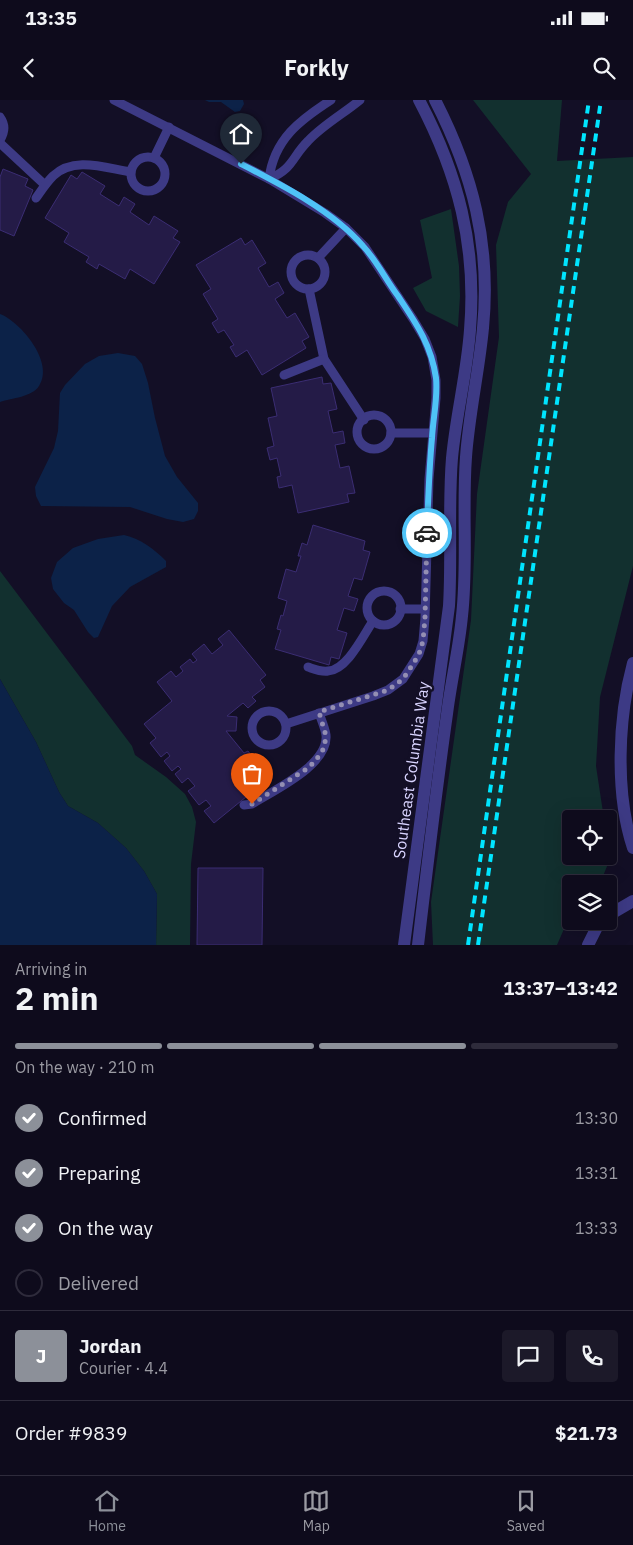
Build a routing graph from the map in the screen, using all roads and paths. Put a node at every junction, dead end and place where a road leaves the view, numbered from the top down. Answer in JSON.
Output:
{"nodes":[{"id":1,"x":114,"y":100,"type":"edge"},
{"id":2,"x":331,"y":100,"type":"edge"},
{"id":3,"x":360,"y":100,"type":"edge"},
{"id":4,"x":419,"y":100,"type":"edge"},
{"id":5,"x":435,"y":100,"type":"edge"},
{"id":6,"x":0,"y":117,"type":"edge"},
{"id":7,"x":169,"y":127,"type":"junction"},
{"id":8,"x":0,"y":141,"type":"edge"},
{"id":9,"x":154,"y":158,"type":"junction"},
{"id":10,"x":131,"y":172,"type":"junction"},
{"id":11,"x":269,"y":179,"type":"junction"},
{"id":12,"x":45,"y":186,"type":"junction"},
{"id":13,"x":36,"y":198,"type":"dead end"},
{"id":14,"x":346,"y":228,"type":"junction"},
{"id":15,"x":318,"y":258,"type":"junction"},
{"id":16,"x":309,"y":289,"type":"junction"},
{"id":17,"x":324,"y":359,"type":"junction"},
{"id":18,"x":284,"y":375,"type":"dead end"},
{"id":19,"x":364,"y":420,"type":"junction"},
{"id":20,"x":391,"y":433,"type":"junction"},
{"id":21,"x":432,"y":433,"type":"junction"},
{"id":22,"x":400,"y":609,"type":"junction"},
{"id":23,"x":425,"y":609,"type":"junction"},
{"id":24,"x":373,"y":621,"type":"junction"},
{"id":25,"x":633,"y":663,"type":"edge"},
{"id":26,"x":308,"y":667,"type":"dead end"},
{"id":27,"x":319,"y":712,"type":"junction"},
{"id":28,"x":286,"y":724,"type":"dead end"},
{"id":29,"x":244,"y":805,"type":"dead end"},
{"id":30,"x":633,"y":848,"type":"edge"},
{"id":31,"x":633,"y":901,"type":"edge"},
{"id":32,"x":617,"y":910,"type":"edge"},
{"id":33,"x":596,"y":930,"type":"edge"},
{"id":34,"x":404,"y":945,"type":"edge"},
{"id":35,"x":418,"y":945,"type":"edge"},
{"id":36,"x":588,"y":945,"type":"edge"}],
"edges":[{"from":1,"to":7,"type":"lane"},
{"from":2,"to":11,"type":"lane"},
{"from":3,"to":11,"type":"lane"},
{"from":4,"to":34,"type":"street","name":"Southeast Columbia Way"},
{"from":5,"to":35,"type":"street","name":"Southeast Columbia Way"},
{"from":6,"to":8,"type":"lane"},
{"from":7,"to":9,"type":"lane"},
{"from":7,"to":11,"type":"lane"},
{"from":8,"to":12,"type":"lane"},
{"from":9,"to":10,"type":"lane"},
{"from":9,"to":10,"type":"lane"},
{"from":10,"to":12,"type":"lane"},
{"from":11,"to":14,"type":"lane"},
{"from":12,"to":13,"type":"lane"},
{"from":14,"to":15,"type":"lane"},
{"from":14,"to":21,"type":"lane"},
{"from":15,"to":16,"type":"lane"},
{"from":15,"to":16,"type":"lane"},
{"from":16,"to":17,"type":"lane"},
{"from":17,"to":18,"type":"lane"},
{"from":17,"to":19,"type":"lane"},
{"from":19,"to":20,"type":"lane"},
{"from":19,"to":20,"type":"lane"},
{"from":20,"to":21,"type":"lane"},
{"from":21,"to":23,"type":"lane"},
{"from":22,"to":23,"type":"lane"},
{"from":22,"to":24,"type":"lane"},
{"from":22,"to":24,"type":"lane"},
{"from":23,"to":27,"type":"lane"},
{"from":24,"to":26,"type":"lane"},
{"from":25,"to":30,"type":"street"},
{"from":27,"to":28,"type":"lane"},
{"from":27,"to":29,"type":"lane"},
{"from":31,"to":32,"type":"street"},
{"from":33,"to":36,"type":"street"}]}
